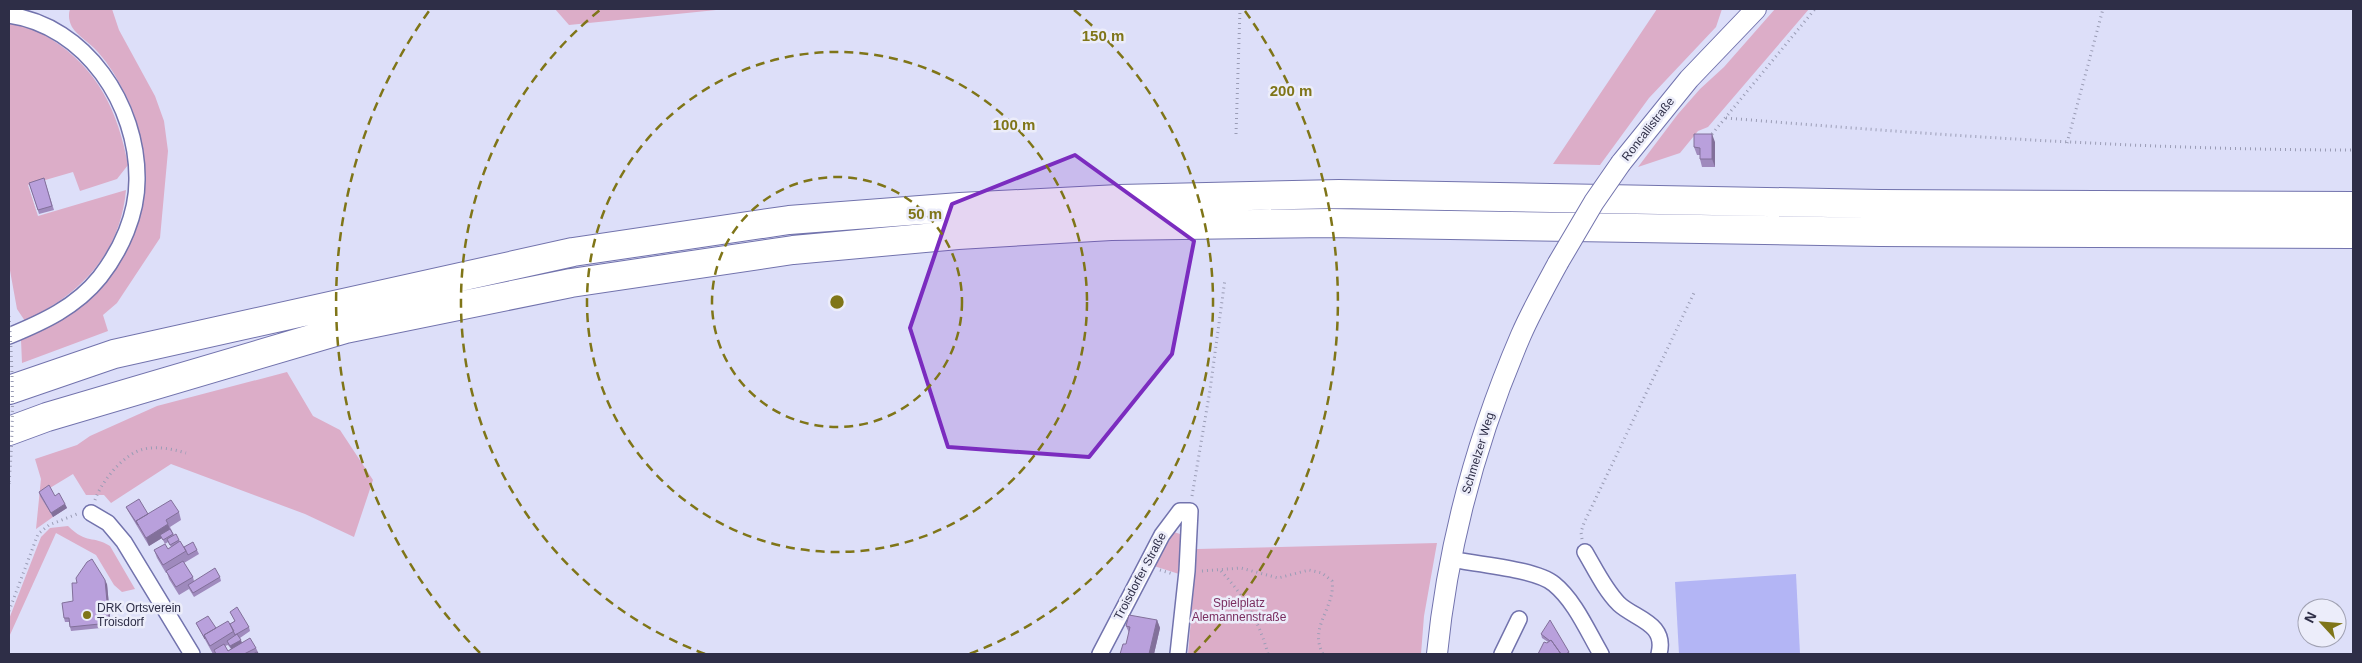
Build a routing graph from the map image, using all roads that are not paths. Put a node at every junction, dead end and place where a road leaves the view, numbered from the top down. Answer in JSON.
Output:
{"nodes":[{"id":1,"x":1756,"y":9,"type":"edge"},
{"id":2,"x":9,"y":15,"type":"edge"},
{"id":3,"x":2353,"y":206,"type":"edge"},
{"id":4,"x":2353,"y":234,"type":"edge"},
{"id":5,"x":1558,"y":264,"type":"joint"},
{"id":6,"x":9,"y":336,"type":"edge"},
{"id":7,"x":9,"y":390,"type":"edge"},
{"id":8,"x":9,"y":431,"type":"edge"},
{"id":9,"x":92,"y":513,"type":"road end"},
{"id":10,"x":1585,"y":552,"type":"road end"},
{"id":11,"x":1450,"y":559,"type":"junction"},
{"id":12,"x":1519,"y":620,"type":"dead end"},
{"id":13,"x":192,"y":654,"type":"edge"},
{"id":14,"x":1100,"y":654,"type":"edge"},
{"id":15,"x":1178,"y":654,"type":"edge"},
{"id":16,"x":1437,"y":654,"type":"edge"},
{"id":17,"x":1502,"y":654,"type":"edge"},
{"id":18,"x":1601,"y":654,"type":"edge"},
{"id":19,"x":1659,"y":654,"type":"edge"}],
"edges":[{"from":1,"to":5,"type":"street","name":"Roncallistraße","bridge":true},
{"from":2,"to":6,"type":"street"},
{"from":3,"to":7,"type":"highway"},
{"from":4,"to":8,"type":"highway"},
{"from":5,"to":11,"type":"street","name":"Schmelzer Weg"},
{"from":9,"to":13,"type":"street"},
{"from":10,"to":19,"type":"street"},
{"from":11,"to":16,"type":"street","name":"Schmelzer Weg"},
{"from":11,"to":18,"type":"street"},
{"from":12,"to":17,"type":"street"},
{"from":14,"to":15,"type":"street","name":"Troisdorfer Straße"}]}
